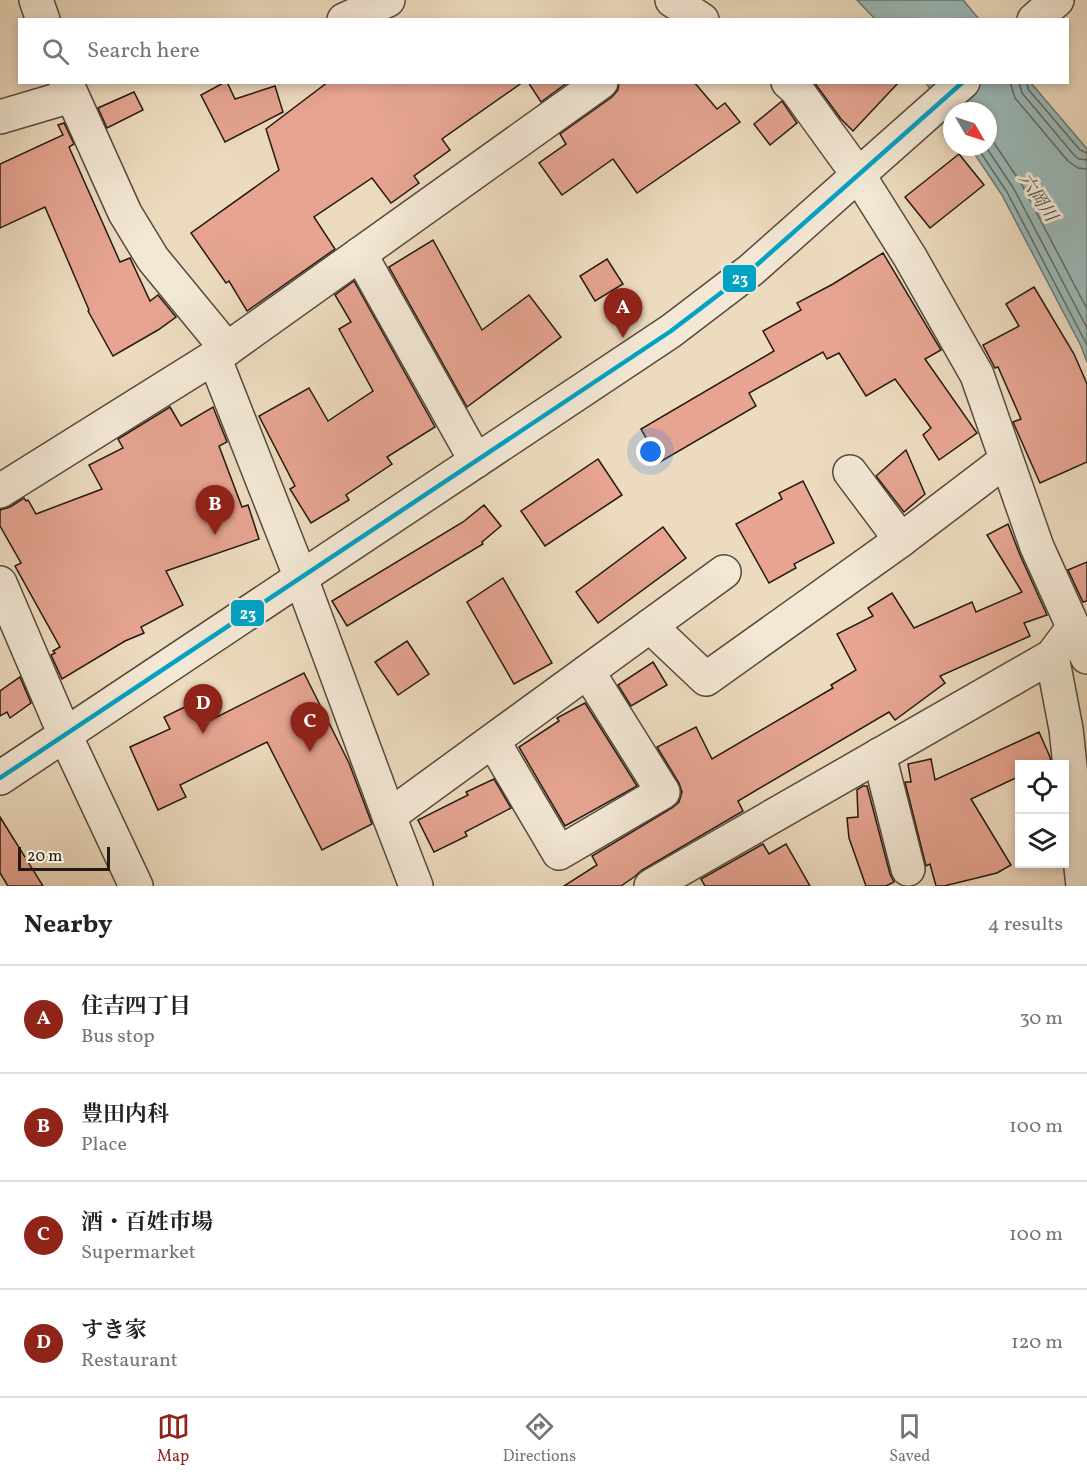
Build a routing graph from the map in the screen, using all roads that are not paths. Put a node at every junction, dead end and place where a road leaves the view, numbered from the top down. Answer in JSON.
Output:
{"nodes":[{"id":1,"x":36,"y":0,"type":"edge"},
{"id":2,"x":388,"y":0,"type":"edge"},
{"id":3,"x":1057,"y":0,"type":"edge"},
{"id":4,"x":42,"y":18,"type":"edge"},
{"id":5,"x":348,"y":18,"type":"edge"},
{"id":6,"x":1036,"y":18,"type":"edge"},
{"id":7,"x":598,"y":84,"type":"edge"},
{"id":8,"x":790,"y":84,"type":"edge"},
{"id":9,"x":961,"y":84,"type":"edge"},
{"id":10,"x":68,"y":89,"type":"edge"},
{"id":11,"x":0,"y":117,"type":"edge"},
{"id":12,"x":859,"y":176,"type":"junction"},
{"id":13,"x":360,"y":254,"type":"junction"},
{"id":14,"x":220,"y":353,"type":"junction"},
{"id":15,"x":1006,"y":460,"type":"junction"},
{"id":16,"x":476,"y":461,"type":"junction"},
{"id":17,"x":850,"y":472,"type":"dead end"},
{"id":18,"x":0,"y":491,"type":"edge"},
{"id":19,"x":901,"y":540,"type":"junction"},
{"id":20,"x":724,"y":572,"type":"dead end"},
{"id":21,"x":301,"y":579,"type":"junction"},
{"id":22,"x":0,"y":582,"type":"edge"},
{"id":23,"x":650,"y":626,"type":"junction"},
{"id":24,"x":1073,"y":628,"type":"junction"},
{"id":25,"x":1052,"y":656,"type":"junction"},
{"id":26,"x":1087,"y":657,"type":"edge"},
{"id":27,"x":588,"y":672,"type":"junction"},
{"id":28,"x":65,"y":735,"type":"junction"},
{"id":29,"x":494,"y":741,"type":"junction"},
{"id":30,"x":879,"y":755,"type":"junction"},
{"id":31,"x":0,"y":778,"type":"edge"},
{"id":32,"x":388,"y":816,"type":"junction"},
{"id":33,"x":908,"y":868,"type":"dead end"},
{"id":34,"x":136,"y":886,"type":"edge"},
{"id":35,"x":416,"y":886,"type":"edge"},
{"id":36,"x":651,"y":886,"type":"edge"},
{"id":37,"x":1083,"y":886,"type":"edge"}],
"edges":[{"from":1,"to":4,"type":"street"},
{"from":2,"to":5,"type":"street"},
{"from":3,"to":6,"type":"street"},
{"from":7,"to":13,"type":"street"},
{"from":8,"to":12,"type":"street"},
{"from":9,"to":12,"type":"street"},
{"from":10,"to":11,"type":"street"},
{"from":10,"to":14,"type":"street"},
{"from":12,"to":15,"type":"street"},
{"from":12,"to":16,"type":"street"},
{"from":13,"to":14,"type":"street"},
{"from":13,"to":16,"type":"street"},
{"from":14,"to":18,"type":"street"},
{"from":14,"to":21,"type":"street"},
{"from":15,"to":19,"type":"street"},
{"from":15,"to":24,"type":"street"},
{"from":16,"to":21,"type":"street"},
{"from":17,"to":19,"type":"street"},
{"from":19,"to":23,"type":"street"},
{"from":20,"to":23,"type":"street"},
{"from":21,"to":28,"type":"street"},
{"from":21,"to":32,"type":"street"},
{"from":22,"to":28,"type":"street"},
{"from":23,"to":27,"type":"street"},
{"from":24,"to":25,"type":"street"},
{"from":24,"to":26,"type":"street"},
{"from":25,"to":30,"type":"street"},
{"from":25,"to":37,"type":"street"},
{"from":27,"to":29,"type":"street"},
{"from":27,"to":29,"type":"street"},
{"from":28,"to":31,"type":"street"},
{"from":28,"to":34,"type":"street"},
{"from":29,"to":32,"type":"street"},
{"from":30,"to":33,"type":"street"},
{"from":30,"to":36,"type":"street"},
{"from":32,"to":35,"type":"street"}]}
